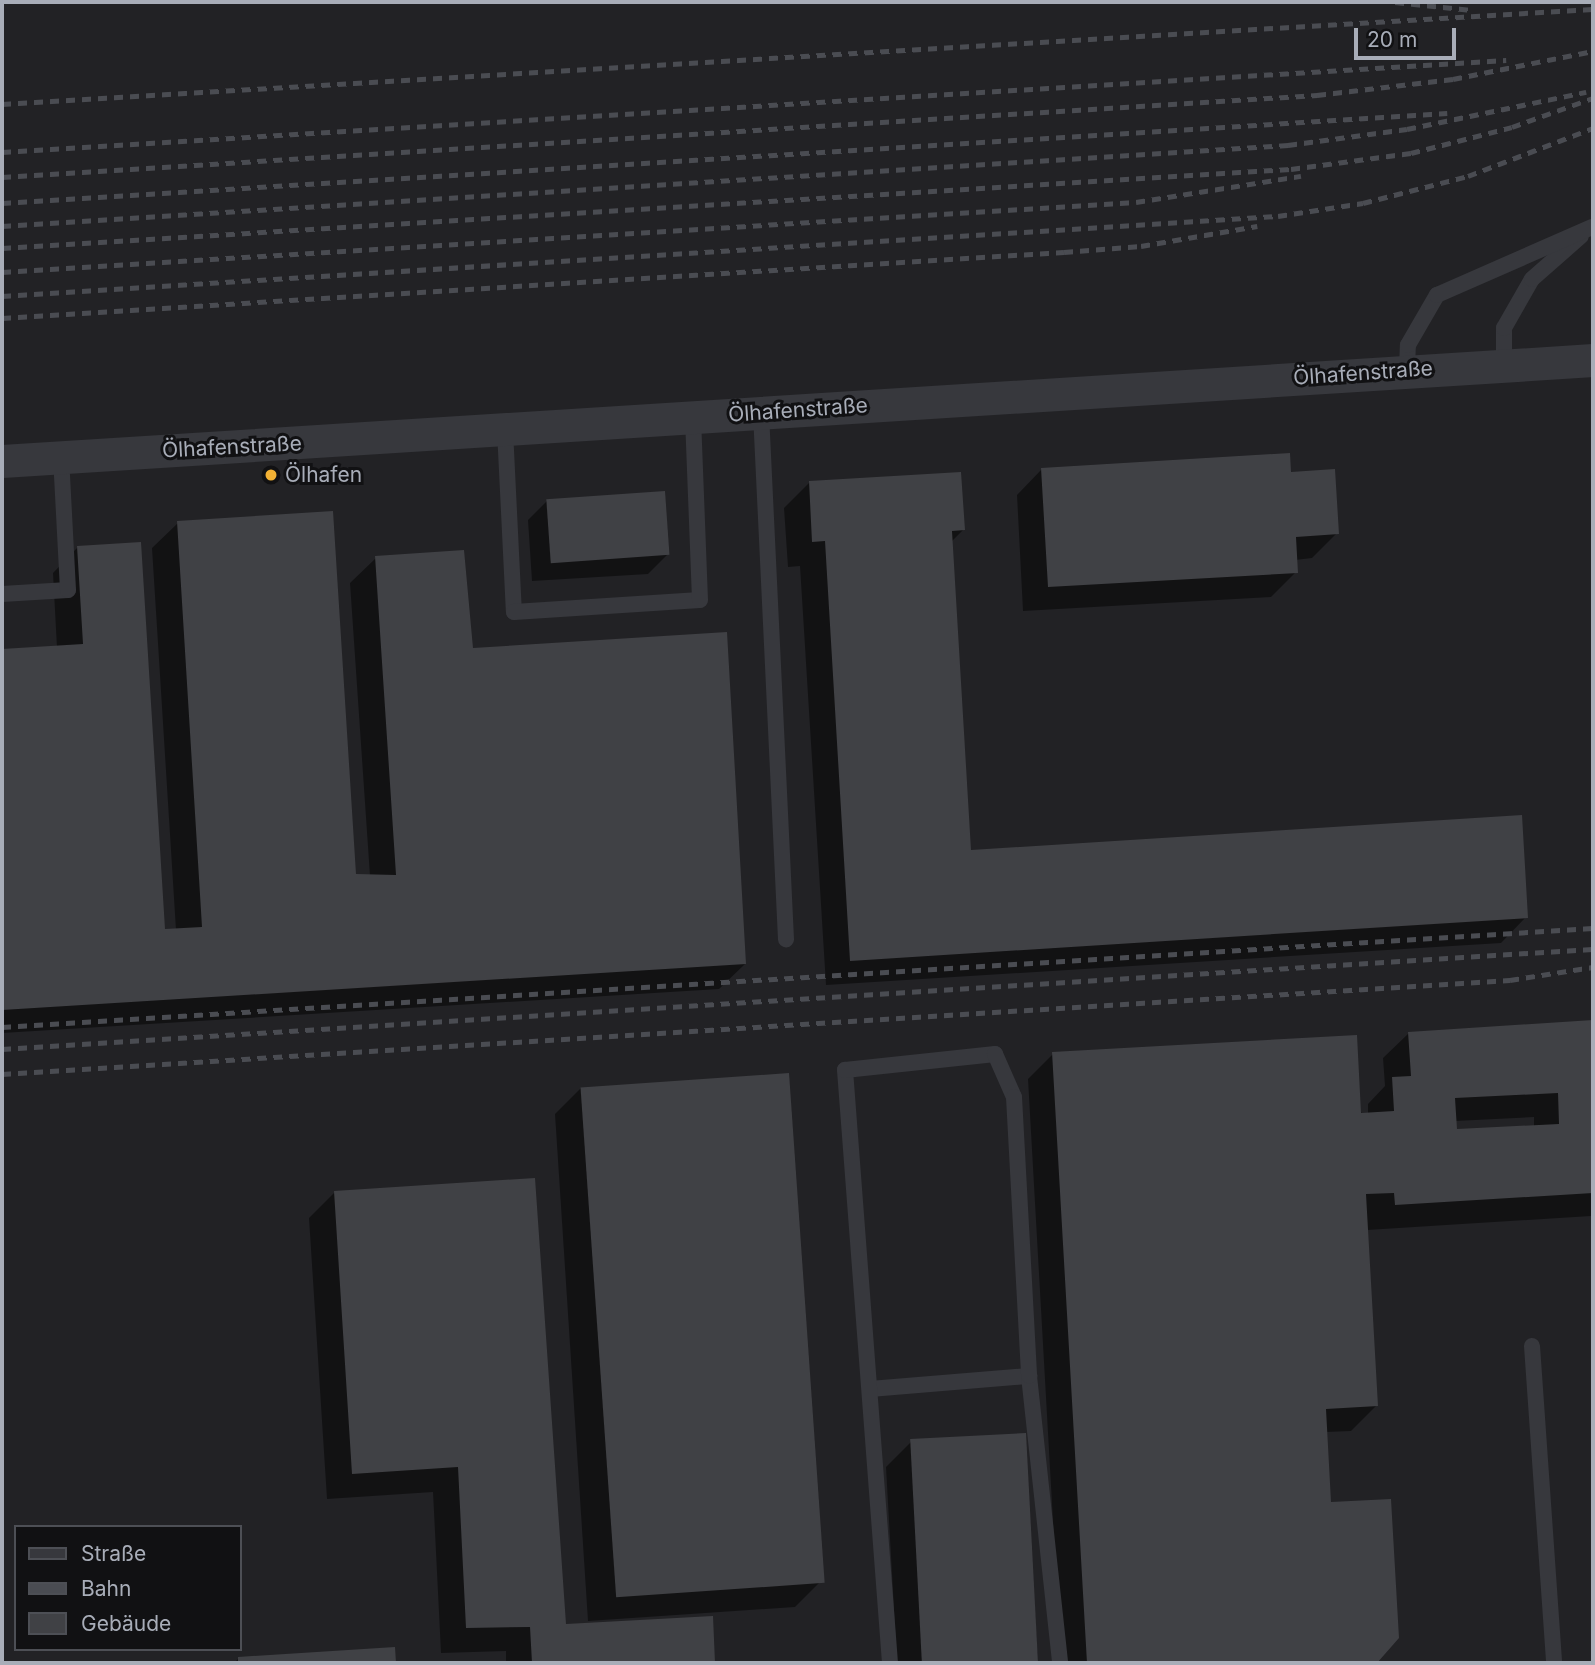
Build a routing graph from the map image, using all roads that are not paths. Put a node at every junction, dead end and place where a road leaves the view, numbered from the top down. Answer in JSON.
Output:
{"nodes":[{"id":1,"x":1593,"y":227,"type":"edge"},
{"id":2,"x":1593,"y":360,"type":"edge"},
{"id":3,"x":1504,"y":365,"type":"junction"},
{"id":4,"x":1407,"y":370,"type":"junction"},
{"id":5,"x":761,"y":413,"type":"junction"},
{"id":6,"x":693,"y":417,"type":"junction"},
{"id":7,"x":505,"y":430,"type":"junction"},
{"id":8,"x":61,"y":457,"type":"junction"},
{"id":9,"x":2,"y":461,"type":"edge"},
{"id":10,"x":2,"y":594,"type":"edge"},
{"id":11,"x":786,"y":939,"type":"dead end"},
{"id":12,"x":1532,"y":1346,"type":"dead end"},
{"id":13,"x":1029,"y":1376,"type":"junction"},
{"id":14,"x":870,"y":1389,"type":"junction"},
{"id":15,"x":890,"y":1663,"type":"edge"},
{"id":16,"x":1060,"y":1663,"type":"edge"},
{"id":17,"x":1554,"y":1663,"type":"edge"}],
"edges":[{"from":1,"to":3,"type":"lane"},
{"from":1,"to":4,"type":"lane"},
{"from":2,"to":3,"type":"street","name":"Ölhafenstraße"},
{"from":3,"to":4,"type":"street","name":"Ölhafenstraße"},
{"from":4,"to":5,"type":"street","name":"Ölhafenstraße"},
{"from":5,"to":6,"type":"street","name":"Ölhafenstraße"},
{"from":5,"to":11,"type":"lane"},
{"from":6,"to":7,"type":"street","name":"Ölhafenstraße"},
{"from":6,"to":7,"type":"lane"},
{"from":7,"to":8,"type":"street","name":"Ölhafenstraße"},
{"from":8,"to":9,"type":"street","name":"Ölhafenstraße"},
{"from":8,"to":10,"type":"lane"},
{"from":12,"to":17,"type":"lane"},
{"from":13,"to":14,"type":"lane"},
{"from":13,"to":14,"type":"lane"},
{"from":13,"to":16,"type":"lane"},
{"from":14,"to":15,"type":"lane"}]}
